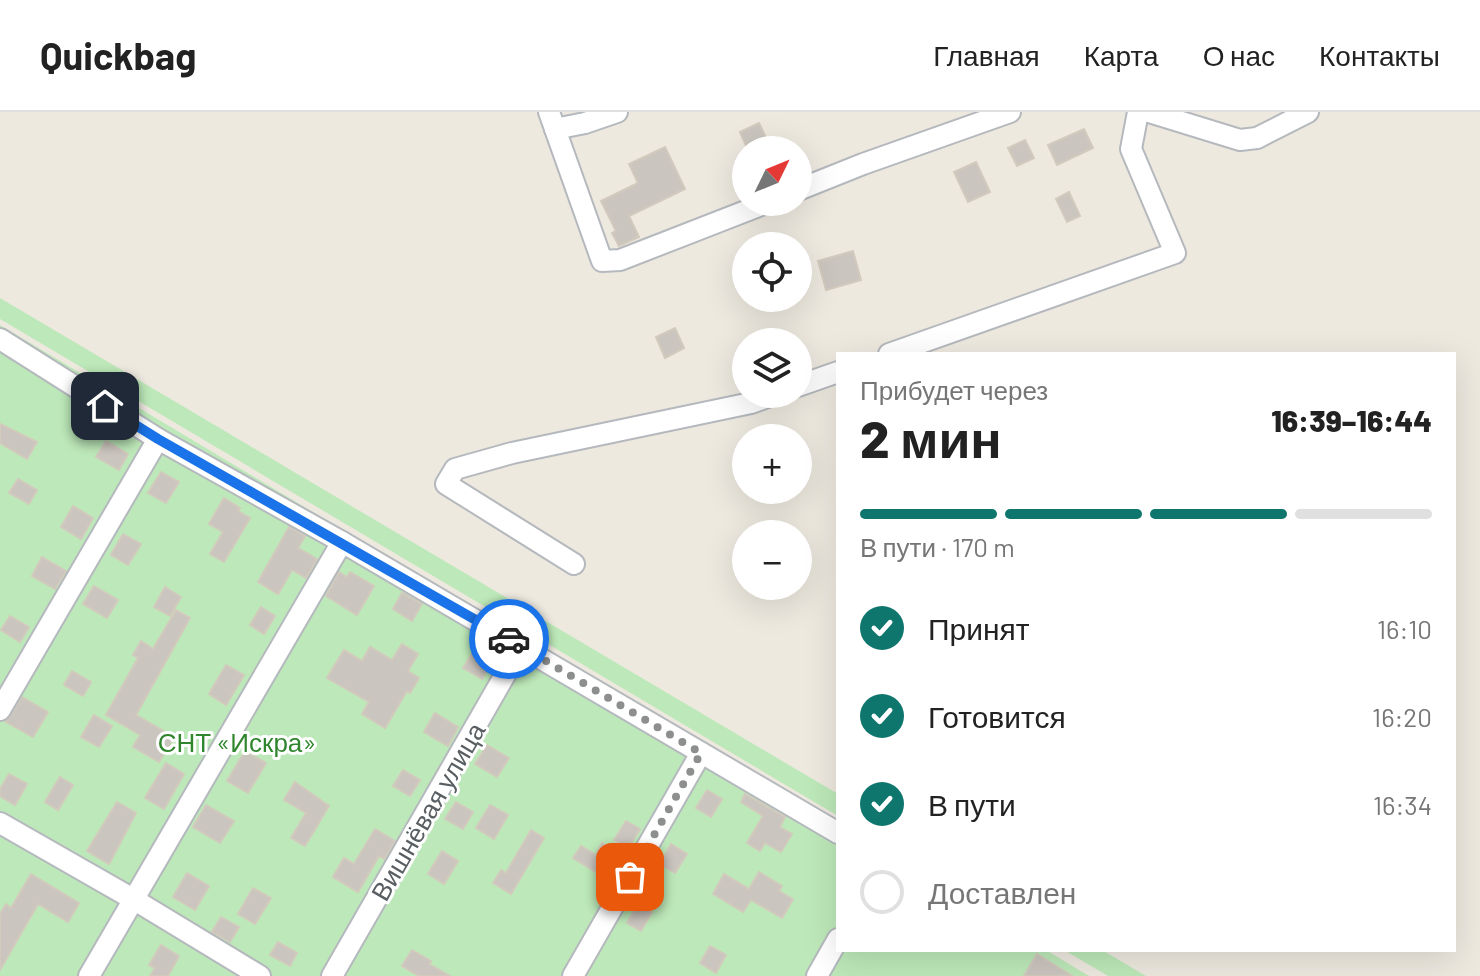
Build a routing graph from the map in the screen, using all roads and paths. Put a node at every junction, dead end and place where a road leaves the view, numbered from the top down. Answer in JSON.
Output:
{"nodes":[{"id":1,"x":617,"y":112,"type":"edge"},
{"id":2,"x":1010,"y":112,"type":"edge"},
{"id":3,"x":1138,"y":112,"type":"edge"},
{"id":4,"x":1149,"y":112,"type":"edge"},
{"id":5,"x":1308,"y":112,"type":"edge"},
{"id":6,"x":552,"y":121,"type":"edge"},
{"id":7,"x":812,"y":184,"type":"edge"},
{"id":8,"x":733,"y":216,"type":"edge"},
{"id":9,"x":0,"y":339,"type":"edge"},
{"id":10,"x":895,"y":352,"type":"edge"},
{"id":11,"x":836,"y":373,"type":"edge"},
{"id":12,"x":812,"y":381,"type":"edge"},
{"id":13,"x":732,"y":407,"type":"edge"},
{"id":14,"x":158,"y":439,"type":"junction"},
{"id":15,"x":342,"y":542,"type":"junction"},
{"id":16,"x":574,"y":564,"type":"dead end"},
{"id":17,"x":521,"y":647,"type":"junction"},
{"id":18,"x":0,"y":710,"type":"edge"},
{"id":19,"x":701,"y":753,"type":"junction"},
{"id":20,"x":0,"y":823,"type":"edge"},
{"id":21,"x":836,"y":832,"type":"edge"},
{"id":22,"x":133,"y":899,"type":"junction"},
{"id":23,"x":836,"y":943,"type":"edge"},
{"id":24,"x":89,"y":976,"type":"edge"},
{"id":25,"x":260,"y":976,"type":"edge"},
{"id":26,"x":332,"y":976,"type":"edge"},
{"id":27,"x":573,"y":976,"type":"edge"},
{"id":28,"x":817,"y":976,"type":"edge"}],
"edges":[{"from":1,"to":6,"type":"street"},
{"from":2,"to":7,"type":"street"},
{"from":3,"to":10,"type":"street"},
{"from":4,"to":5,"type":"street"},
{"from":6,"to":8,"type":"street"},
{"from":9,"to":14,"type":"street"},
{"from":11,"to":12,"type":"street"},
{"from":13,"to":16,"type":"street"},
{"from":14,"to":15,"type":"street"},
{"from":14,"to":18,"type":"street"},
{"from":15,"to":17,"type":"street"},
{"from":15,"to":22,"type":"street"},
{"from":17,"to":19,"type":"street"},
{"from":17,"to":26,"type":"street","name":"Вишнёвая улица"},
{"from":19,"to":21,"type":"street"},
{"from":19,"to":27,"type":"street"},
{"from":20,"to":22,"type":"street"},
{"from":22,"to":24,"type":"street"},
{"from":22,"to":25,"type":"street"},
{"from":23,"to":28,"type":"street"}]}
